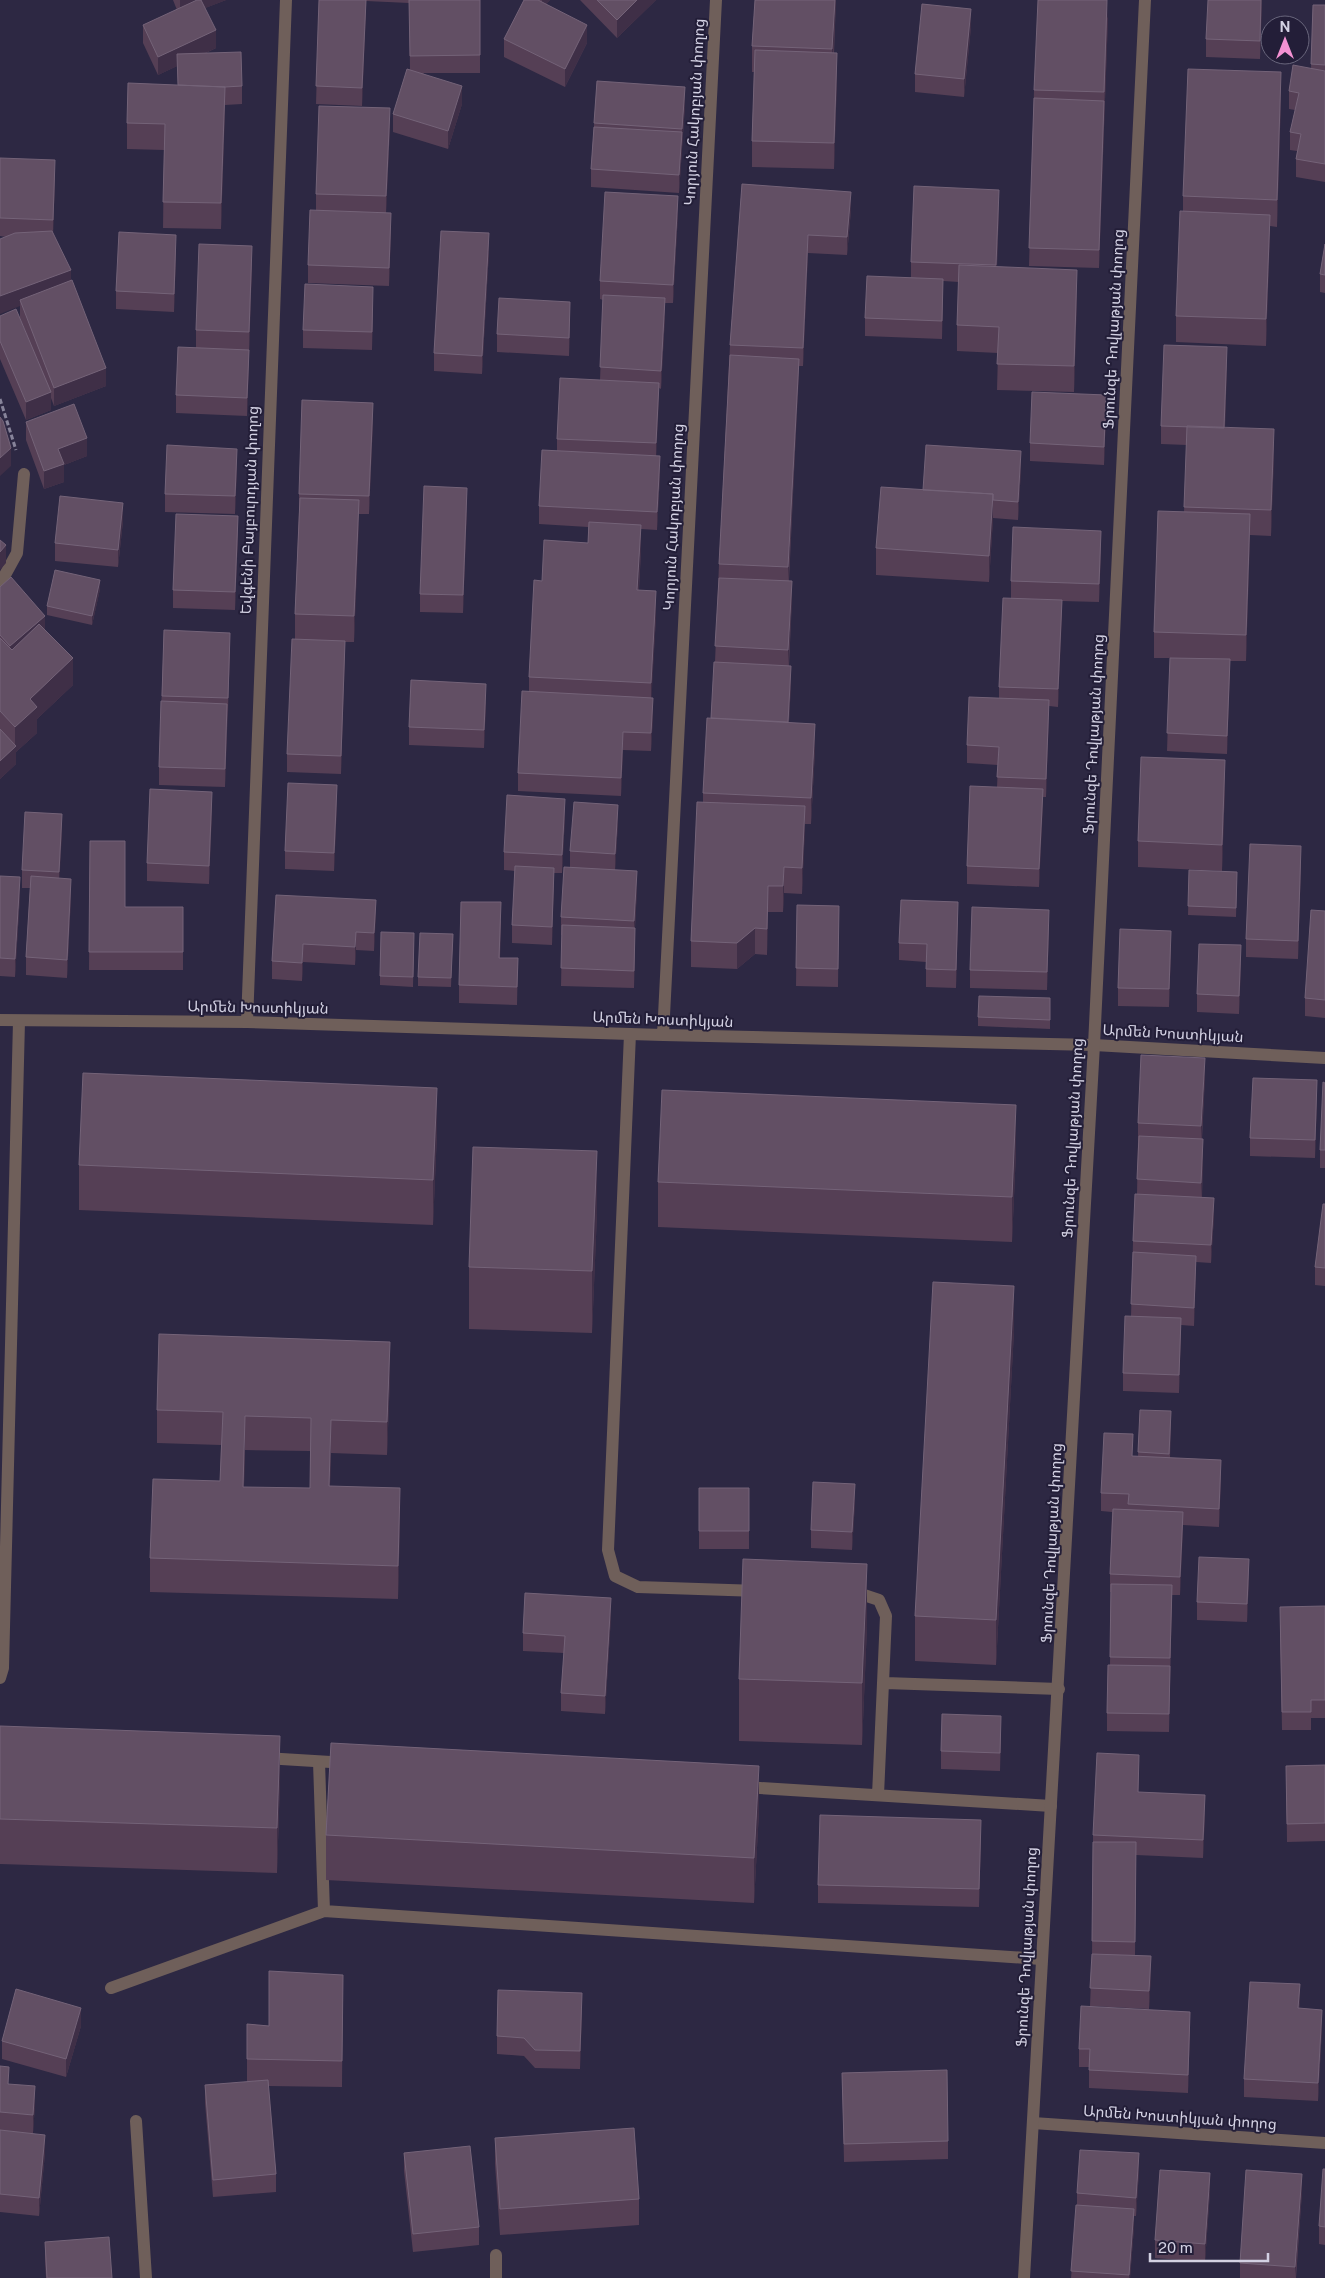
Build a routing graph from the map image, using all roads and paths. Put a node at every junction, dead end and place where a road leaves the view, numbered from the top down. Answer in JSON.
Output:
{"nodes":[{"id":1,"x":286,"y":0,"type":"edge"},
{"id":2,"x":716,"y":0,"type":"edge"},
{"id":3,"x":1145,"y":0,"type":"edge"},
{"id":4,"x":0,"y":399,"type":"edge"},
{"id":5,"x":24,"y":474,"type":"joint"},
{"id":6,"x":0,"y":584,"type":"edge"},
{"id":7,"x":0,"y":1020,"type":"edge"},
{"id":8,"x":19,"y":1021,"type":"junction"},
{"id":9,"x":247,"y":1022,"type":"junction"},
{"id":10,"x":630,"y":1034,"type":"junction"},
{"id":11,"x":663,"y":1035,"type":"junction"},
{"id":12,"x":1094,"y":1045,"type":"junction"},
{"id":13,"x":1325,"y":1058,"type":"edge"},
{"id":14,"x":6,"y":1302,"type":"edge"},
{"id":15,"x":774,"y":1591,"type":"edge"},
{"id":16,"x":842,"y":1593,"type":"edge"},
{"id":17,"x":0,"y":1678,"type":"edge"},
{"id":18,"x":885,"y":1683,"type":"junction"},
{"id":19,"x":1059,"y":1689,"type":"junction"},
{"id":20,"x":252,"y":1758,"type":"edge"},
{"id":21,"x":319,"y":1762,"type":"junction"},
{"id":22,"x":358,"y":1764,"type":"edge"},
{"id":23,"x":731,"y":1786,"type":"edge"},
{"id":24,"x":878,"y":1795,"type":"junction"},
{"id":25,"x":1051,"y":1806,"type":"junction"},
{"id":26,"x":324,"y":1910,"type":"junction"},
{"id":27,"x":1041,"y":1959,"type":"junction"},
{"id":28,"x":111,"y":1988,"type":"dead end"},
{"id":29,"x":136,"y":2121,"type":"dead end"},
{"id":30,"x":1033,"y":2123,"type":"junction"},
{"id":31,"x":1325,"y":2143,"type":"edge"},
{"id":32,"x":496,"y":2255,"type":"dead end"},
{"id":33,"x":146,"y":2278,"type":"edge"},
{"id":34,"x":496,"y":2278,"type":"edge"},
{"id":35,"x":1024,"y":2278,"type":"edge"}],
"edges":[{"from":1,"to":9,"type":"street","name":"Եվգենի Բայբուրդյան փողոց"},
{"from":2,"to":11,"type":"street","name":"Կորյուն Հակոբյան փողոց"},
{"from":3,"to":12,"type":"street","name":"Ֆրունզե Դովլաթյան փողոց"},
{"from":4,"to":5,"type":"path"},
{"from":5,"to":6,"type":"street"},
{"from":7,"to":8,"type":"street","name":"Արմեն Խոստիկյան"},
{"from":8,"to":9,"type":"street","name":"Արմեն Խոստիկյան"},
{"from":8,"to":14,"type":"street"},
{"from":9,"to":10,"type":"street","name":"Արմեն Խոստիկյան"},
{"from":10,"to":11,"type":"street","name":"Արմեն Խոստիկյան"},
{"from":10,"to":15,"type":"street"},
{"from":11,"to":12,"type":"street","name":"Արմեն Խոստիկյան"},
{"from":12,"to":13,"type":"street","name":"Արմեն Խոստիկյան"},
{"from":12,"to":19,"type":"street","name":"Ֆրունզե Դովլաթյան փողոց"},
{"from":14,"to":17,"type":"street"},
{"from":16,"to":18,"type":"street"},
{"from":18,"to":19,"type":"street"},
{"from":18,"to":24,"type":"street"},
{"from":19,"to":25,"type":"street","name":"Ֆրունզե Դովլաթյան փողոց"},
{"from":20,"to":21,"type":"street"},
{"from":21,"to":22,"type":"street"},
{"from":21,"to":26,"type":"street"},
{"from":23,"to":24,"type":"street"},
{"from":24,"to":25,"type":"street"},
{"from":25,"to":27,"type":"street","name":"Ֆրունզե Դովլաթյան փողոց"},
{"from":26,"to":27,"type":"street"},
{"from":26,"to":28,"type":"street"},
{"from":27,"to":30,"type":"street","name":"Ֆրունզե Դովլաթյան փողոց"},
{"from":29,"to":33,"type":"street"},
{"from":30,"to":31,"type":"street","name":"Արմեն Խոստիկյան փողոց"},
{"from":30,"to":35,"type":"street","name":"Ֆրունզե Դովլաթյան փողոց"},
{"from":32,"to":34,"type":"street"}]}
